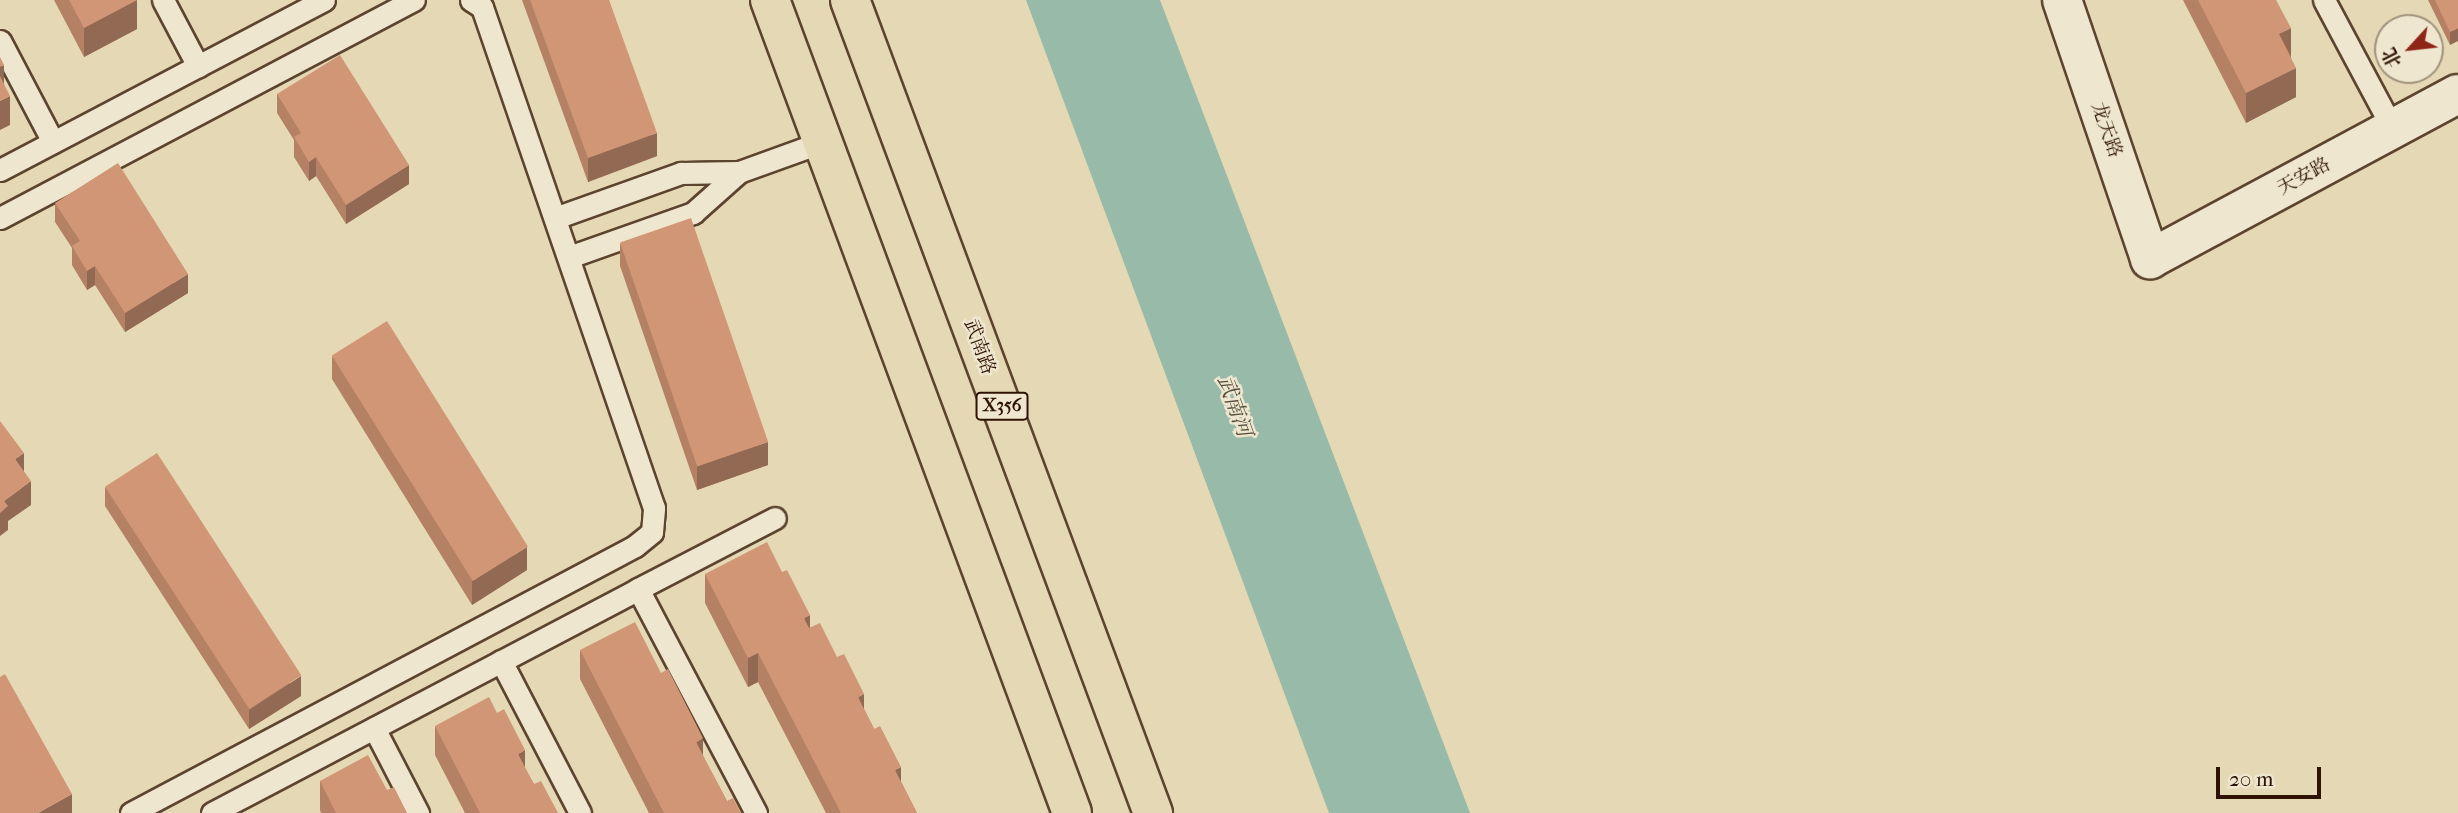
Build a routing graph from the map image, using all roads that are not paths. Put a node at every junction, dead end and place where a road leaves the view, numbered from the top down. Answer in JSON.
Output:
{"nodes":[{"id":1,"x":163,"y":0,"type":"edge"},
{"id":2,"x":324,"y":0,"type":"edge"},
{"id":3,"x":414,"y":0,"type":"edge"},
{"id":4,"x":471,"y":0,"type":"edge"},
{"id":5,"x":769,"y":0,"type":"edge"},
{"id":6,"x":850,"y":0,"type":"edge"},
{"id":7,"x":2062,"y":0,"type":"edge"},
{"id":8,"x":2324,"y":0,"type":"edge"},
{"id":9,"x":0,"y":41,"type":"edge"},
{"id":10,"x":198,"y":66,"type":"junction"},
{"id":11,"x":2458,"y":94,"type":"edge"},
{"id":12,"x":2393,"y":129,"type":"junction"},
{"id":13,"x":53,"y":142,"type":"junction"},
{"id":14,"x":822,"y":142,"type":"junction"},
{"id":15,"x":0,"y":170,"type":"edge"},
{"id":16,"x":739,"y":172,"type":"junction"},
{"id":17,"x":0,"y":218,"type":"edge"},
{"id":18,"x":555,"y":218,"type":"junction"},
{"id":19,"x":569,"y":257,"type":"junction"},
{"id":20,"x":2150,"y":259,"type":"joint"},
{"id":21,"x":775,"y":518,"type":"dead end"},
{"id":22,"x":638,"y":589,"type":"junction"},
{"id":23,"x":501,"y":661,"type":"junction"},
{"id":24,"x":374,"y":728,"type":"junction"},
{"id":25,"x":236,"y":808,"type":"edge"},
{"id":26,"x":131,"y":813,"type":"edge"},
{"id":27,"x":212,"y":813,"type":"edge"},
{"id":28,"x":418,"y":813,"type":"edge"},
{"id":29,"x":580,"y":813,"type":"edge"},
{"id":30,"x":756,"y":813,"type":"edge"},
{"id":31,"x":1072,"y":813,"type":"edge"},
{"id":32,"x":1153,"y":813,"type":"edge"}],
"edges":[{"from":1,"to":10,"type":"lane"},
{"from":2,"to":10,"type":"lane"},
{"from":3,"to":17,"type":"lane"},
{"from":4,"to":18,"type":"lane"},
{"from":5,"to":14,"type":"main road"},
{"from":6,"to":32,"type":"main road","name":"武南路","number":"X356"},
{"from":7,"to":20,"type":"street","name":"龙天路"},
{"from":8,"to":12,"type":"lane"},
{"from":9,"to":13,"type":"lane"},
{"from":10,"to":13,"type":"lane"},
{"from":11,"to":12,"type":"street","name":"天安路"},
{"from":12,"to":20,"type":"street","name":"天安路"},
{"from":13,"to":15,"type":"lane"},
{"from":14,"to":16,"type":"lane"},
{"from":14,"to":31,"type":"main road"},
{"from":16,"to":18,"type":"lane"},
{"from":16,"to":19,"type":"lane"},
{"from":18,"to":19,"type":"lane"},
{"from":19,"to":26,"type":"lane"},
{"from":21,"to":22,"type":"lane"},
{"from":22,"to":23,"type":"lane"},
{"from":22,"to":30,"type":"lane"},
{"from":23,"to":24,"type":"lane"},
{"from":23,"to":29,"type":"lane"},
{"from":24,"to":25,"type":"lane"},
{"from":24,"to":28,"type":"lane"},
{"from":25,"to":27,"type":"lane"}]}
